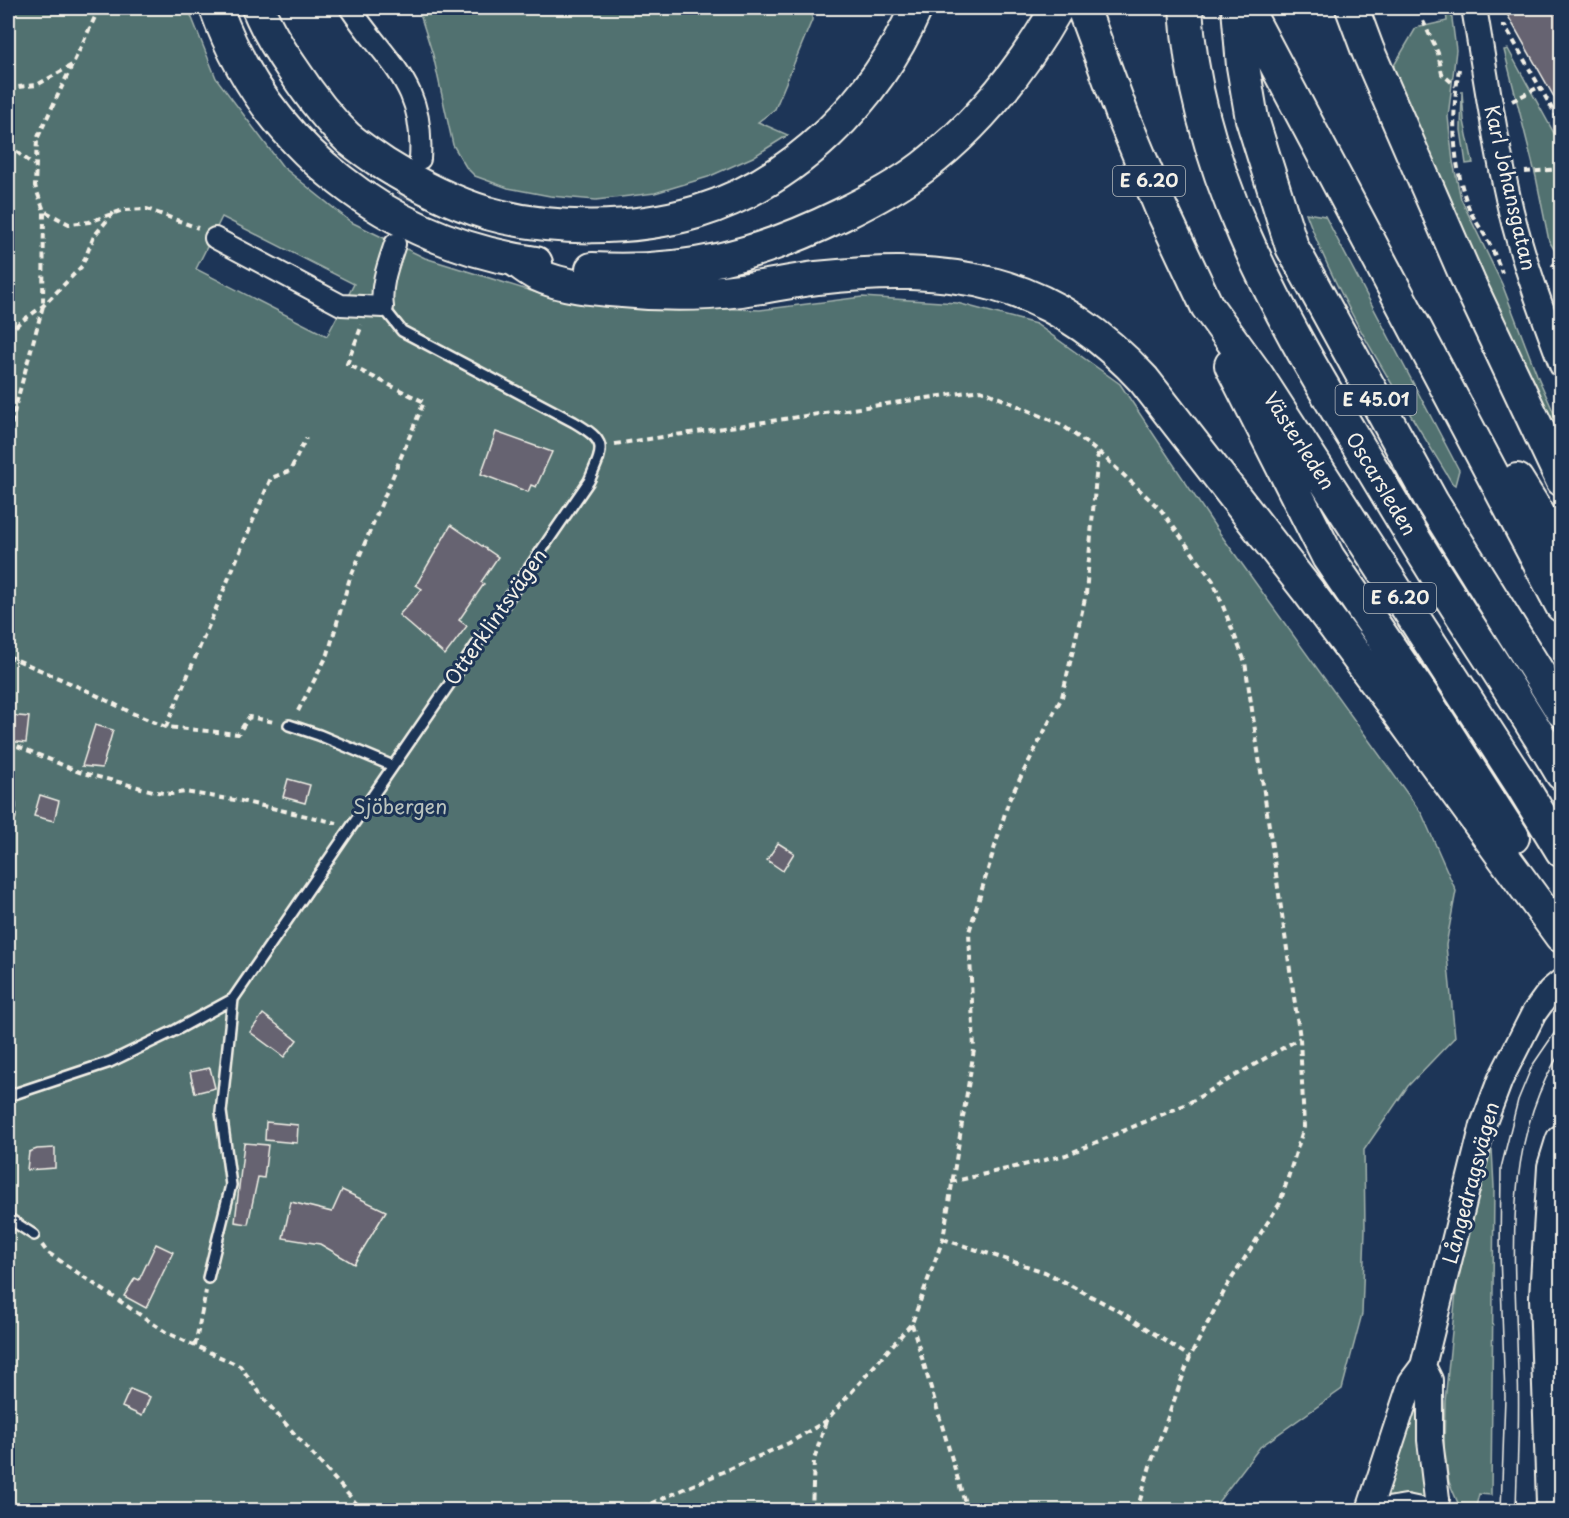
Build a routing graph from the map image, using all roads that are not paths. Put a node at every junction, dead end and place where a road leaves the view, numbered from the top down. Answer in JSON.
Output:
{"nodes":[{"id":1,"x":216,"y":8,"type":"edge"},
{"id":2,"x":258,"y":8,"type":"edge"},
{"id":3,"x":350,"y":8,"type":"edge"},
{"id":4,"x":916,"y":8,"type":"edge"},
{"id":5,"x":1056,"y":8,"type":"edge"},
{"id":6,"x":1083,"y":8,"type":"edge"},
{"id":7,"x":1186,"y":8,"type":"edge"},
{"id":8,"x":1238,"y":8,"type":"edge"},
{"id":9,"x":1246,"y":8,"type":"edge"},
{"id":10,"x":1352,"y":8,"type":"edge"},
{"id":11,"x":1474,"y":8,"type":"edge"},
{"id":12,"x":420,"y":159,"type":"tunnel mouth"},
{"id":13,"x":1362,"y":225,"type":"junction"},
{"id":14,"x":214,"y":238,"type":"road end"},
{"id":15,"x":395,"y":244,"type":"tunnel mouth"},
{"id":16,"x":515,"y":260,"type":"junction"},
{"id":17,"x":375,"y":306,"type":"junction"},
{"id":18,"x":1207,"y":306,"type":"junction"},
{"id":19,"x":1553,"y":317,"type":"edge"},
{"id":20,"x":1562,"y":364,"type":"edge"},
{"id":21,"x":1562,"y":480,"type":"edge"},
{"id":22,"x":1562,"y":552,"type":"edge"},
{"id":23,"x":1562,"y":606,"type":"edge"},
{"id":24,"x":1562,"y":711,"type":"edge"},
{"id":25,"x":289,"y":725,"type":"road end"},
{"id":26,"x":393,"y":766,"type":"junction"},
{"id":27,"x":1562,"y":774,"type":"edge"},
{"id":28,"x":1562,"y":852,"type":"edge"},
{"id":29,"x":1561,"y":937,"type":"edge"},
{"id":30,"x":1562,"y":981,"type":"edge"},
{"id":31,"x":233,"y":999,"type":"junction"},
{"id":32,"x":8,"y":1096,"type":"edge"},
{"id":33,"x":1562,"y":1141,"type":"edge"},
{"id":34,"x":8,"y":1218,"type":"edge"},
{"id":35,"x":34,"y":1235,"type":"road end"},
{"id":36,"x":208,"y":1278,"type":"road end"},
{"id":37,"x":1423,"y":1365,"type":"junction"},
{"id":38,"x":1369,"y":1510,"type":"edge"},
{"id":39,"x":1388,"y":1510,"type":"edge"},
{"id":40,"x":1420,"y":1510,"type":"edge"},
{"id":41,"x":1433,"y":1510,"type":"edge"},
{"id":42,"x":1551,"y":1510,"type":"edge"}],
"edges":[{"from":1,"to":16,"type":"highway"},
{"from":2,"to":4,"type":"highway"},
{"from":3,"to":12,"type":"street"},
{"from":5,"to":16,"type":"highway"},
{"from":6,"to":18,"type":"highway","name":"Västerleden","number":"E 6.20"},
{"from":7,"to":27,"type":"highway","name":"Oscarsleden","number":"E 45.01"},
{"from":8,"to":24,"type":"highway","name":"Oscarsleden","number":"E 45.01"},
{"from":9,"to":13,"type":"highway"},
{"from":10,"to":21,"type":"highway"},
{"from":11,"to":19,"type":"street","name":"Karl Johansgatan"},
{"from":13,"to":22,"type":"highway"},
{"from":13,"to":23,"type":"highway"},
{"from":14,"to":17,"type":"street"},
{"from":15,"to":17,"type":"street"},
{"from":16,"to":29,"type":"highway"},
{"from":17,"to":26,"type":"lane","name":"Otterklintsvägen"},
{"from":18,"to":28,"type":"highway","name":"Västerleden","number":"E 6.20"},
{"from":18,"to":29,"type":"highway"},
{"from":19,"to":20,"type":"street","name":"Karl Johansgatan"},
{"from":25,"to":26,"type":"lane"},
{"from":26,"to":31,"type":"lane","name":"Otterklintsvägen"},
{"from":30,"to":37,"type":"street","name":"Långedragsvägen"},
{"from":31,"to":32,"type":"lane"},
{"from":31,"to":36,"type":"lane"},
{"from":33,"to":42,"type":"highway"},
{"from":34,"to":35,"type":"lane"},
{"from":37,"to":38,"type":"street","name":"Långedragsvägen"},
{"from":37,"to":41,"type":"street","name":"Långedragsvägen"},
{"from":39,"to":40,"type":"street"}]}
